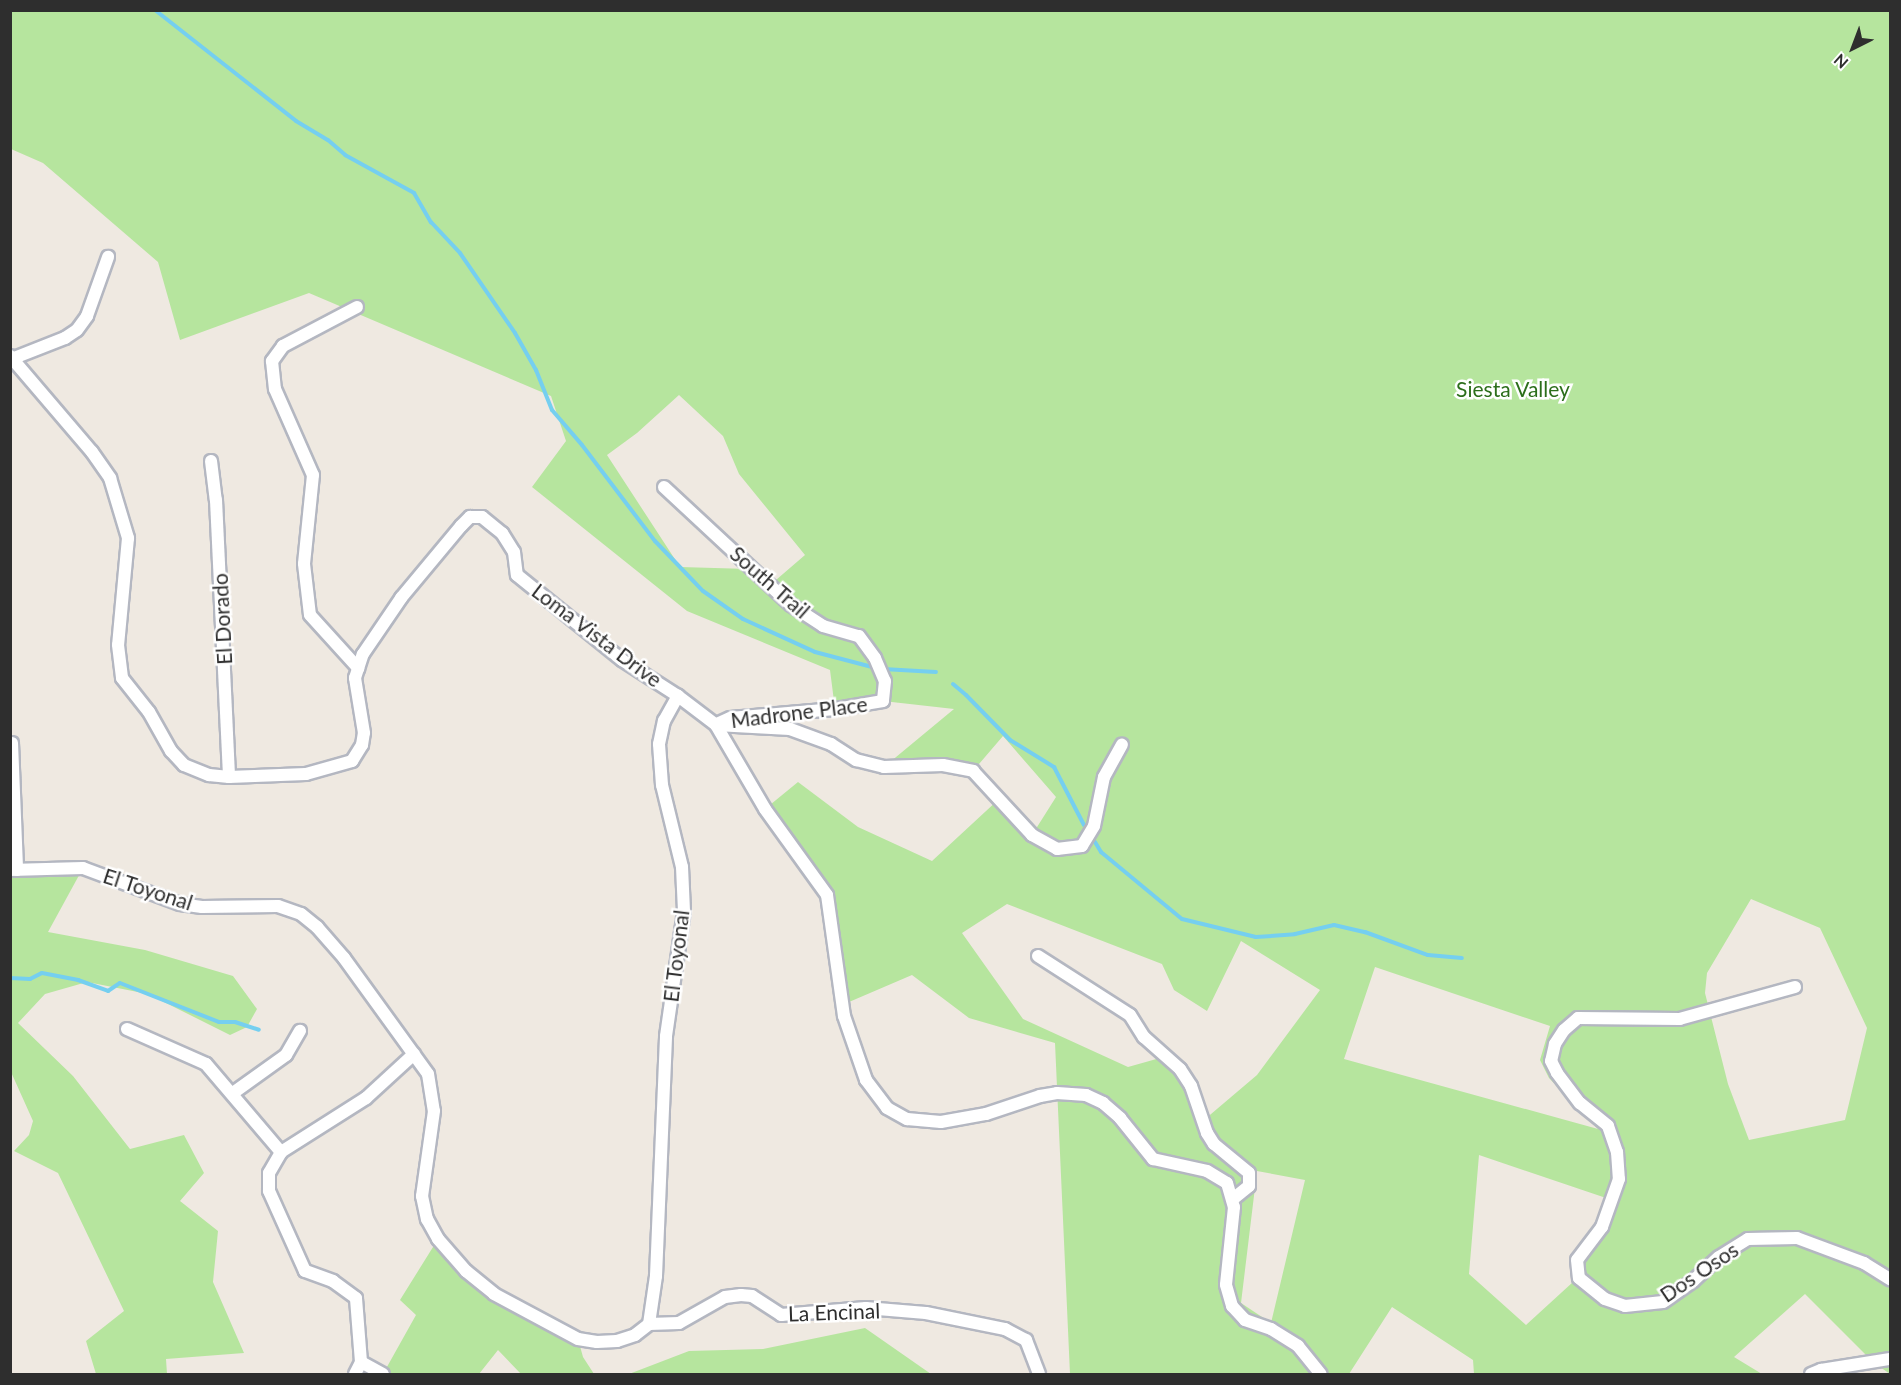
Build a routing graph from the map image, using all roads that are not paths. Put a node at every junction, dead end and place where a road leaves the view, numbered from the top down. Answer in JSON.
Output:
{"nodes":[{"id":1,"x":108,"y":257,"type":"dead end"},
{"id":2,"x":357,"y":307,"type":"dead end"},
{"id":3,"x":12,"y":357,"type":"edge"},
{"id":4,"x":211,"y":461,"type":"dead end"},
{"id":5,"x":664,"y":487,"type":"dead end"},
{"id":6,"x":358,"y":668,"type":"junction"},
{"id":7,"x":678,"y":696,"type":"junction"},
{"id":8,"x":883,"y":701,"type":"joint"},
{"id":9,"x":716,"y":725,"type":"junction"},
{"id":10,"x":12,"y":744,"type":"edge"},
{"id":11,"x":1122,"y":745,"type":"dead end"},
{"id":12,"x":230,"y":777,"type":"junction"},
{"id":13,"x":14,"y":870,"type":"edge"},
{"id":14,"x":1038,"y":956,"type":"dead end"},
{"id":15,"x":1795,"y":987,"type":"dead end"},
{"id":16,"x":127,"y":1029,"type":"dead end"},
{"id":17,"x":300,"y":1030,"type":"dead end"},
{"id":18,"x":414,"y":1054,"type":"junction"},
{"id":19,"x":233,"y":1093,"type":"junction"},
{"id":20,"x":280,"y":1152,"type":"junction"},
{"id":21,"x":1233,"y":1199,"type":"junction"},
{"id":22,"x":1890,"y":1279,"type":"edge"},
{"id":23,"x":649,"y":1324,"type":"junction"},
{"id":24,"x":1890,"y":1359,"type":"edge"},
{"id":25,"x":361,"y":1362,"type":"junction"},
{"id":26,"x":355,"y":1374,"type":"edge"},
{"id":27,"x":383,"y":1374,"type":"edge"},
{"id":28,"x":1039,"y":1374,"type":"edge"},
{"id":29,"x":1321,"y":1374,"type":"edge"},
{"id":30,"x":1811,"y":1374,"type":"edge"}],
"edges":[{"from":1,"to":3,"type":"street"},
{"from":2,"to":6,"type":"street"},
{"from":3,"to":12,"type":"street","name":"Loma Vista Drive"},
{"from":4,"to":12,"type":"street","name":"El Dorado"},
{"from":5,"to":8,"type":"street","name":"South Trail"},
{"from":6,"to":7,"type":"street","name":"Loma Vista Drive"},
{"from":6,"to":12,"type":"street","name":"Loma Vista Drive"},
{"from":7,"to":9,"type":"street"},
{"from":7,"to":23,"type":"street","name":"El Toyonal"},
{"from":8,"to":9,"type":"street","name":"Madrone Place"},
{"from":9,"to":11,"type":"street"},
{"from":9,"to":21,"type":"street"},
{"from":10,"to":13,"type":"street"},
{"from":13,"to":18,"type":"street","name":"El Toyonal"},
{"from":14,"to":21,"type":"street"},
{"from":15,"to":22,"type":"street","name":"Dos Osos"},
{"from":16,"to":19,"type":"street"},
{"from":17,"to":19,"type":"street"},
{"from":18,"to":20,"type":"street"},
{"from":18,"to":23,"type":"street","name":"El Toyonal"},
{"from":19,"to":20,"type":"street"},
{"from":20,"to":25,"type":"street"},
{"from":21,"to":29,"type":"street"},
{"from":23,"to":28,"type":"street","name":"La Encinal"},
{"from":24,"to":30,"type":"street"},
{"from":25,"to":26,"type":"street"},
{"from":25,"to":27,"type":"street"}]}
